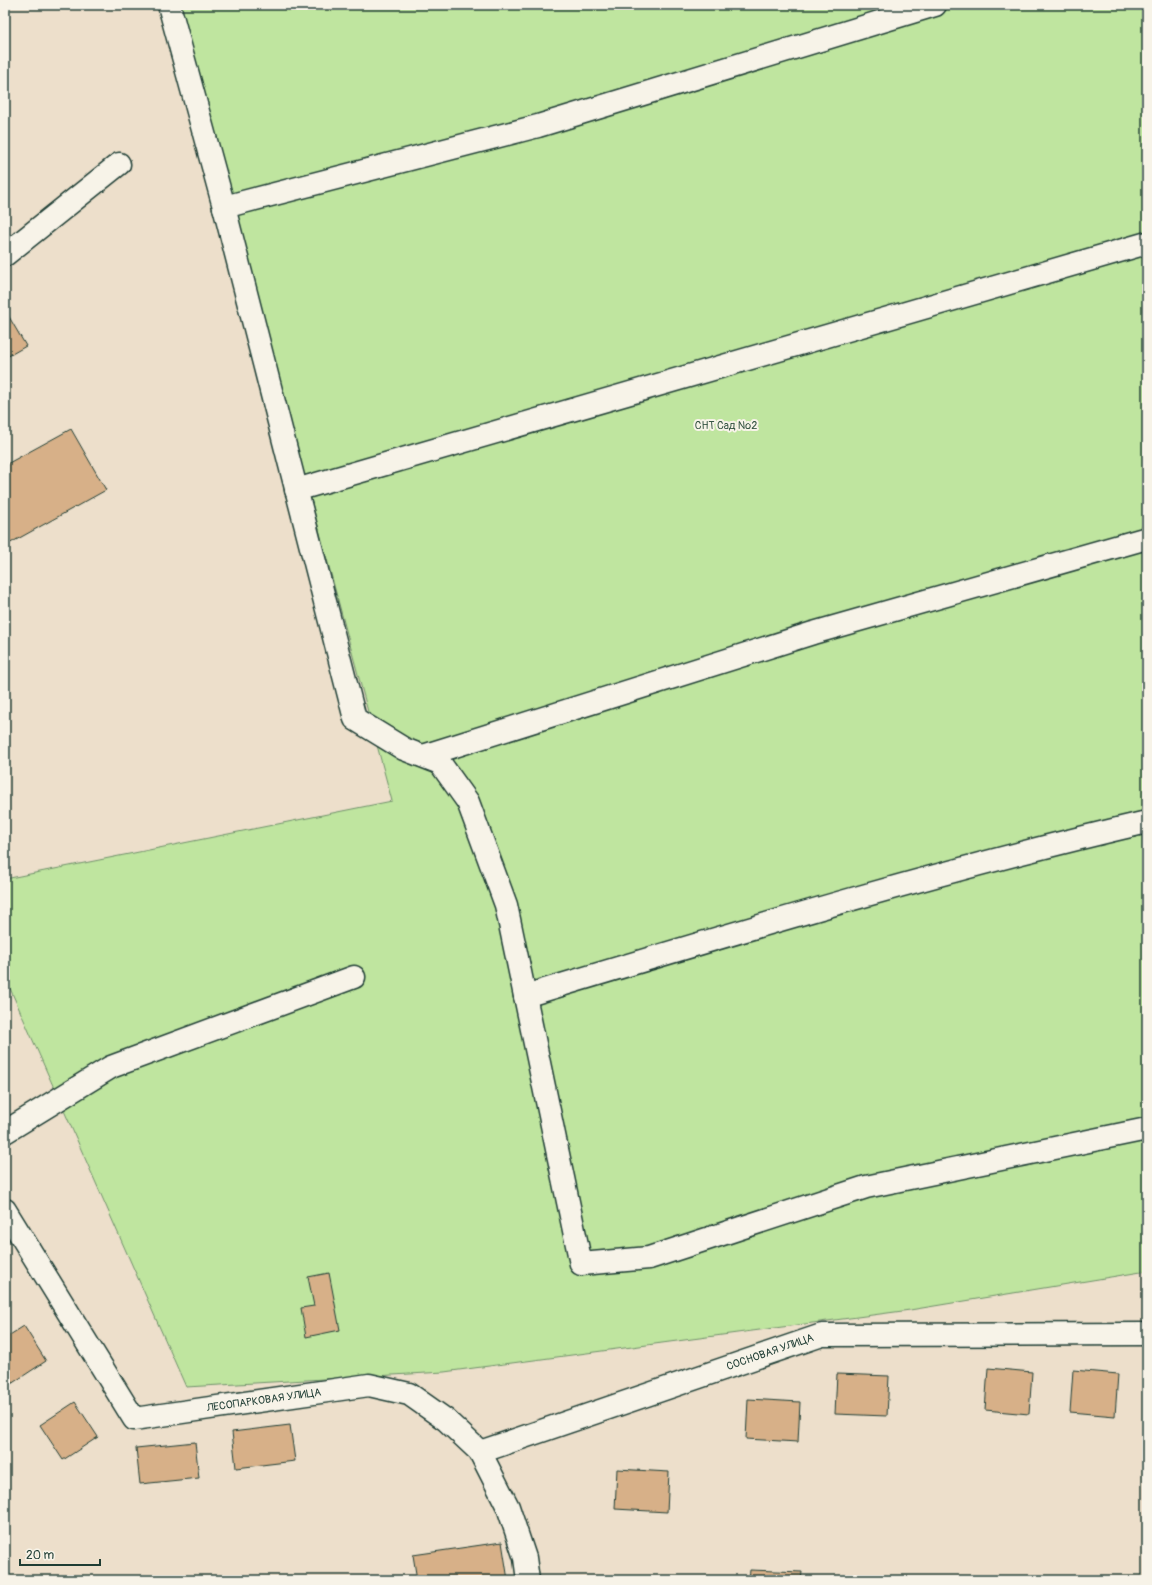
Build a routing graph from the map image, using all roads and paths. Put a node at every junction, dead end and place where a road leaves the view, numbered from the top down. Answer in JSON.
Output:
{"nodes":[{"id":1,"x":169,"y":5,"type":"edge"},
{"id":2,"x":935,"y":5,"type":"edge"},
{"id":3,"x":119,"y":164,"type":"dead end"},
{"id":4,"x":224,"y":207,"type":"junction"},
{"id":5,"x":1147,"y":243,"type":"edge"},
{"id":6,"x":5,"y":255,"type":"edge"},
{"id":7,"x":296,"y":490,"type":"junction"},
{"id":8,"x":1147,"y":538,"type":"edge"},
{"id":9,"x":423,"y":756,"type":"junction"},
{"id":10,"x":1147,"y":822,"type":"edge"},
{"id":11,"x":354,"y":977,"type":"dead end"},
{"id":12,"x":525,"y":996,"type":"junction"},
{"id":13,"x":1147,"y":1128,"type":"edge"},
{"id":14,"x":5,"y":1132,"type":"edge"},
{"id":15,"x":5,"y":1210,"type":"edge"},
{"id":16,"x":1147,"y":1334,"type":"edge"},
{"id":17,"x":480,"y":1452,"type":"junction"},
{"id":18,"x":528,"y":1580,"type":"edge"}],
"edges":[{"from":1,"to":4,"type":"street"},
{"from":2,"to":4,"type":"street"},
{"from":3,"to":6,"type":"street"},
{"from":4,"to":7,"type":"street"},
{"from":5,"to":7,"type":"street"},
{"from":7,"to":9,"type":"street"},
{"from":8,"to":9,"type":"street"},
{"from":9,"to":12,"type":"street"},
{"from":10,"to":12,"type":"street"},
{"from":11,"to":14,"type":"street"},
{"from":12,"to":13,"type":"street"},
{"from":15,"to":17,"type":"street","name":"ЛЕСОПАРКОВАЯ УЛИЦА"},
{"from":16,"to":17,"type":"street","name":"СОСНОВАЯ УЛИЦА"},
{"from":17,"to":18,"type":"street","name":"ЛЕСОПАРКОВАЯ УЛИЦА"}]}
